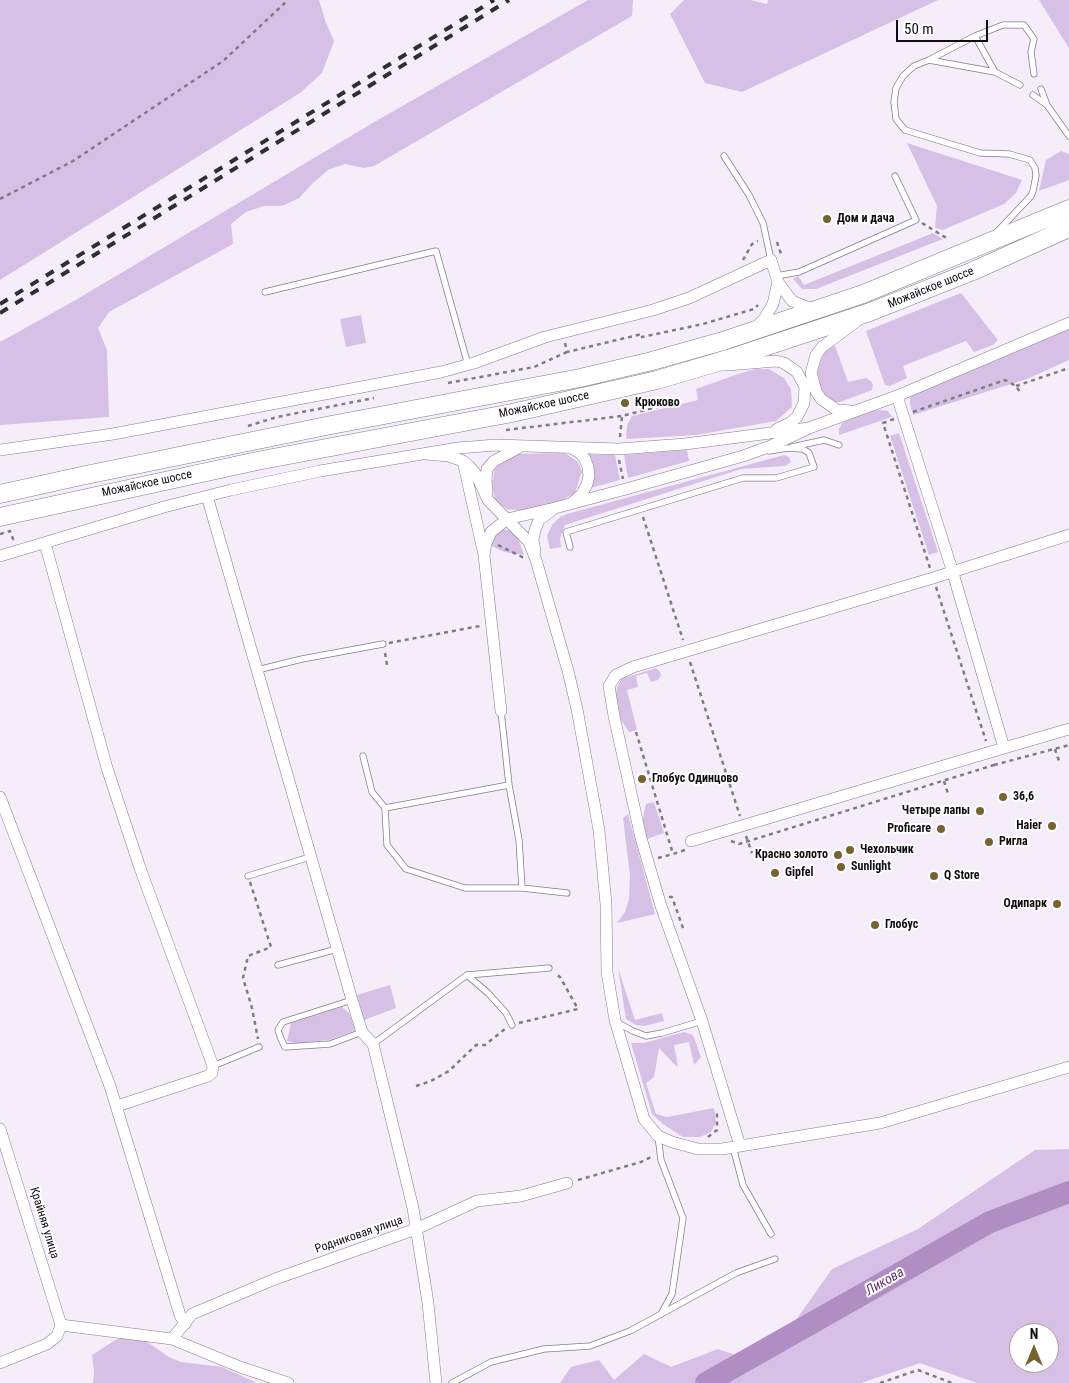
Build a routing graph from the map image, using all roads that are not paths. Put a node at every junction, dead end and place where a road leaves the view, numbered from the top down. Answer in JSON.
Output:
{"nodes":[{"id":1,"x":975,"y":36,"type":"junction"},
{"id":2,"x":928,"y":61,"type":"junction"},
{"id":3,"x":995,"y":72,"type":"junction"},
{"id":4,"x":1034,"y":74,"type":"dead end"},
{"id":5,"x":1020,"y":84,"type":"dead end"},
{"id":6,"x":1041,"y":89,"type":"dead end"},
{"id":7,"x":1033,"y":95,"type":"dead end"},
{"id":8,"x":1047,"y":105,"type":"junction"},
{"id":9,"x":1069,"y":136,"type":"edge"},
{"id":10,"x":724,"y":156,"type":"dead end"},
{"id":11,"x":895,"y":176,"type":"dead end"},
{"id":12,"x":1069,"y":209,"type":"edge"},
{"id":13,"x":1069,"y":228,"type":"edge"},
{"id":14,"x":982,"y":246,"type":"junction"},
{"id":15,"x":771,"y":260,"type":"junction"},
{"id":16,"x":777,"y":279,"type":"junction"},
{"id":17,"x":265,"y":292,"type":"dead end"},
{"id":18,"x":822,"y":308,"type":"junction"},
{"id":19,"x":870,"y":312,"type":"junction"},
{"id":20,"x":1069,"y":322,"type":"edge"},
{"id":21,"x":751,"y":332,"type":"junction"},
{"id":22,"x":468,"y":365,"type":"junction"},
{"id":23,"x":696,"y":369,"type":"junction"},
{"id":24,"x":897,"y":396,"type":"junction"},
{"id":25,"x":855,"y":411,"type":"junction"},
{"id":26,"x":809,"y":428,"type":"junction"},
{"id":27,"x":766,"y":434,"type":"junction"},
{"id":28,"x":524,"y":445,"type":"junction"},
{"id":29,"x":839,"y":445,"type":"dead end"},
{"id":30,"x":569,"y":447,"type":"junction"},
{"id":31,"x":788,"y":448,"type":"junction"},
{"id":32,"x":0,"y":450,"type":"edge"},
{"id":33,"x":426,"y":454,"type":"junction"},
{"id":34,"x":743,"y":456,"type":"junction"},
{"id":35,"x":463,"y":461,"type":"junction"},
{"id":36,"x":0,"y":494,"type":"edge"},
{"id":37,"x":206,"y":496,"type":"junction"},
{"id":38,"x":488,"y":500,"type":"junction"},
{"id":39,"x":570,"y":504,"type":"junction"},
{"id":40,"x":555,"y":508,"type":"junction"},
{"id":41,"x":0,"y":517,"type":"edge"},
{"id":42,"x":507,"y":519,"type":"junction"},
{"id":43,"x":1069,"y":535,"type":"edge"},
{"id":44,"x":44,"y":543,"type":"junction"},
{"id":45,"x":570,"y":547,"type":"dead end"},
{"id":46,"x":484,"y":555,"type":"junction"},
{"id":47,"x":0,"y":556,"type":"edge"},
{"id":48,"x":536,"y":560,"type":"junction"},
{"id":49,"x":952,"y":572,"type":"junction"},
{"id":50,"x":383,"y":644,"type":"road end"},
{"id":51,"x":257,"y":670,"type":"junction"},
{"id":52,"x":501,"y":711,"type":"joint"},
{"id":53,"x":1069,"y":729,"type":"edge"},
{"id":54,"x":1004,"y":748,"type":"junction"},
{"id":55,"x":363,"y":756,"type":"dead end"},
{"id":56,"x":510,"y":785,"type":"junction"},
{"id":57,"x":0,"y":797,"type":"edge"},
{"id":58,"x":385,"y":808,"type":"junction"},
{"id":59,"x":691,"y":841,"type":"dead end"},
{"id":60,"x":310,"y":857,"type":"junction"},
{"id":61,"x":248,"y":876,"type":"road end"},
{"id":62,"x":522,"y":888,"type":"junction"},
{"id":63,"x":567,"y":893,"type":"dead end"},
{"id":64,"x":337,"y":949,"type":"junction"},
{"id":65,"x":278,"y":965,"type":"dead end"},
{"id":66,"x":549,"y":968,"type":"dead end"},
{"id":67,"x":467,"y":975,"type":"junction"},
{"id":68,"x":352,"y":1000,"type":"junction"},
{"id":69,"x":615,"y":1020,"type":"junction"},
{"id":70,"x":702,"y":1021,"type":"junction"},
{"id":71,"x":512,"y":1025,"type":"dead end"},
{"id":72,"x":362,"y":1032,"type":"junction"},
{"id":73,"x":373,"y":1044,"type":"junction"},
{"id":74,"x":259,"y":1047,"type":"road end"},
{"id":75,"x":213,"y":1066,"type":"junction"},
{"id":76,"x":1069,"y":1067,"type":"edge"},
{"id":77,"x":117,"y":1106,"type":"junction"},
{"id":78,"x":0,"y":1129,"type":"edge"},
{"id":79,"x":658,"y":1136,"type":"junction"},
{"id":80,"x":737,"y":1147,"type":"junction"},
{"id":81,"x":567,"y":1183,"type":"road end"},
{"id":82,"x":416,"y":1229,"type":"junction"},
{"id":83,"x":771,"y":1234,"type":"dead end"},
{"id":84,"x":775,"y":1259,"type":"dead end"},
{"id":85,"x":661,"y":1314,"type":"junction"},
{"id":86,"x":61,"y":1324,"type":"junction"},
{"id":87,"x":185,"y":1324,"type":"junction"},
{"id":88,"x":172,"y":1339,"type":"junction"},
{"id":89,"x":0,"y":1363,"type":"edge"},
{"id":90,"x":288,"y":1383,"type":"edge"},
{"id":91,"x":436,"y":1383,"type":"edge"},
{"id":92,"x":452,"y":1383,"type":"edge"}],
"edges":[{"from":1,"to":2,"type":"lane"},
{"from":1,"to":3,"type":"lane"},
{"from":1,"to":4,"type":"lane"},
{"from":2,"to":3,"type":"lane"},
{"from":2,"to":14,"type":"lane"},
{"from":3,"to":5,"type":"lane"},
{"from":6,"to":8,"type":"lane"},
{"from":7,"to":8,"type":"lane"},
{"from":8,"to":9,"type":"lane"},
{"from":10,"to":15,"type":"lane"},
{"from":11,"to":16,"type":"lane"},
{"from":12,"to":14,"type":"main road","name":"Можайское шоссе"},
{"from":13,"to":19,"type":"main road","name":"Можайское шоссе"},
{"from":14,"to":18,"type":"main road","name":"Можайское шоссе"},
{"from":15,"to":16,"type":"street"},
{"from":15,"to":22,"type":"street"},
{"from":16,"to":18,"type":"street"},
{"from":16,"to":21,"type":"street"},
{"from":17,"to":22,"type":"lane"},
{"from":18,"to":21,"type":"main road","name":"Можайское шоссе"},
{"from":19,"to":23,"type":"main road","name":"Можайское шоссе"},
{"from":19,"to":25,"type":"street"},
{"from":20,"to":24,"type":"street"},
{"from":21,"to":36,"type":"main road","name":"Можайское шоссе"},
{"from":22,"to":32,"type":"street"},
{"from":23,"to":27,"type":"street"},
{"from":23,"to":41,"type":"main road","name":"Можайское шоссе"},
{"from":24,"to":25,"type":"street"},
{"from":24,"to":49,"type":"street"},
{"from":25,"to":26,"type":"street"},
{"from":26,"to":27,"type":"street"},
{"from":26,"to":34,"type":"street"},
{"from":27,"to":30,"type":"street"},
{"from":28,"to":30,"type":"street"},
{"from":28,"to":33,"type":"street"},
{"from":28,"to":38,"type":"street"},
{"from":29,"to":31,"type":"lane"},
{"from":30,"to":39,"type":"street"},
{"from":31,"to":34,"type":"lane"},
{"from":31,"to":45,"type":"lane"},
{"from":33,"to":35,"type":"street"},
{"from":33,"to":37,"type":"street"},
{"from":34,"to":39,"type":"street"},
{"from":35,"to":38,"type":"street"},
{"from":35,"to":46,"type":"street"},
{"from":37,"to":44,"type":"street"},
{"from":37,"to":51,"type":"street"},
{"from":38,"to":42,"type":"street"},
{"from":39,"to":40,"type":"street"},
{"from":40,"to":42,"type":"street"},
{"from":40,"to":48,"type":"street"},
{"from":42,"to":46,"type":"street"},
{"from":42,"to":48,"type":"street"},
{"from":43,"to":49,"type":"street"},
{"from":44,"to":47,"type":"street"},
{"from":44,"to":75,"type":"street"},
{"from":46,"to":52,"type":"street"},
{"from":48,"to":69,"type":"street"},
{"from":49,"to":54,"type":"street"},
{"from":49,"to":70,"type":"street"},
{"from":50,"to":51,"type":"lane"},
{"from":51,"to":60,"type":"street"},
{"from":52,"to":56,"type":"lane"},
{"from":53,"to":54,"type":"street"},
{"from":54,"to":59,"type":"street"},
{"from":55,"to":58,"type":"lane"},
{"from":56,"to":58,"type":"lane"},
{"from":56,"to":62,"type":"lane"},
{"from":57,"to":77,"type":"street"},
{"from":58,"to":62,"type":"lane"},
{"from":60,"to":61,"type":"lane"},
{"from":60,"to":64,"type":"street"},
{"from":62,"to":63,"type":"lane"},
{"from":64,"to":65,"type":"lane"},
{"from":64,"to":68,"type":"street"},
{"from":66,"to":67,"type":"lane"},
{"from":67,"to":71,"type":"lane"},
{"from":67,"to":73,"type":"lane"},
{"from":68,"to":72,"type":"street"},
{"from":68,"to":72,"type":"lane"},
{"from":69,"to":70,"type":"lane"},
{"from":69,"to":79,"type":"street"},
{"from":70,"to":80,"type":"street"},
{"from":72,"to":73,"type":"street"},
{"from":73,"to":82,"type":"street"},
{"from":74,"to":75,"type":"lane"},
{"from":75,"to":77,"type":"street"},
{"from":76,"to":80,"type":"street"},
{"from":77,"to":87,"type":"street"},
{"from":78,"to":86,"type":"street","name":"Крайняя улица"},
{"from":79,"to":80,"type":"street"},
{"from":79,"to":85,"type":"lane"},
{"from":80,"to":83,"type":"lane"},
{"from":81,"to":82,"type":"street","name":"Родниковая улица"},
{"from":82,"to":87,"type":"street","name":"Родниковая улица"},
{"from":82,"to":91,"type":"street"},
{"from":84,"to":85,"type":"lane"},
{"from":85,"to":92,"type":"lane"},
{"from":86,"to":88,"type":"street"},
{"from":86,"to":89,"type":"street"},
{"from":87,"to":88,"type":"street","name":"Родниковая улица"},
{"from":88,"to":90,"type":"street"}]}
